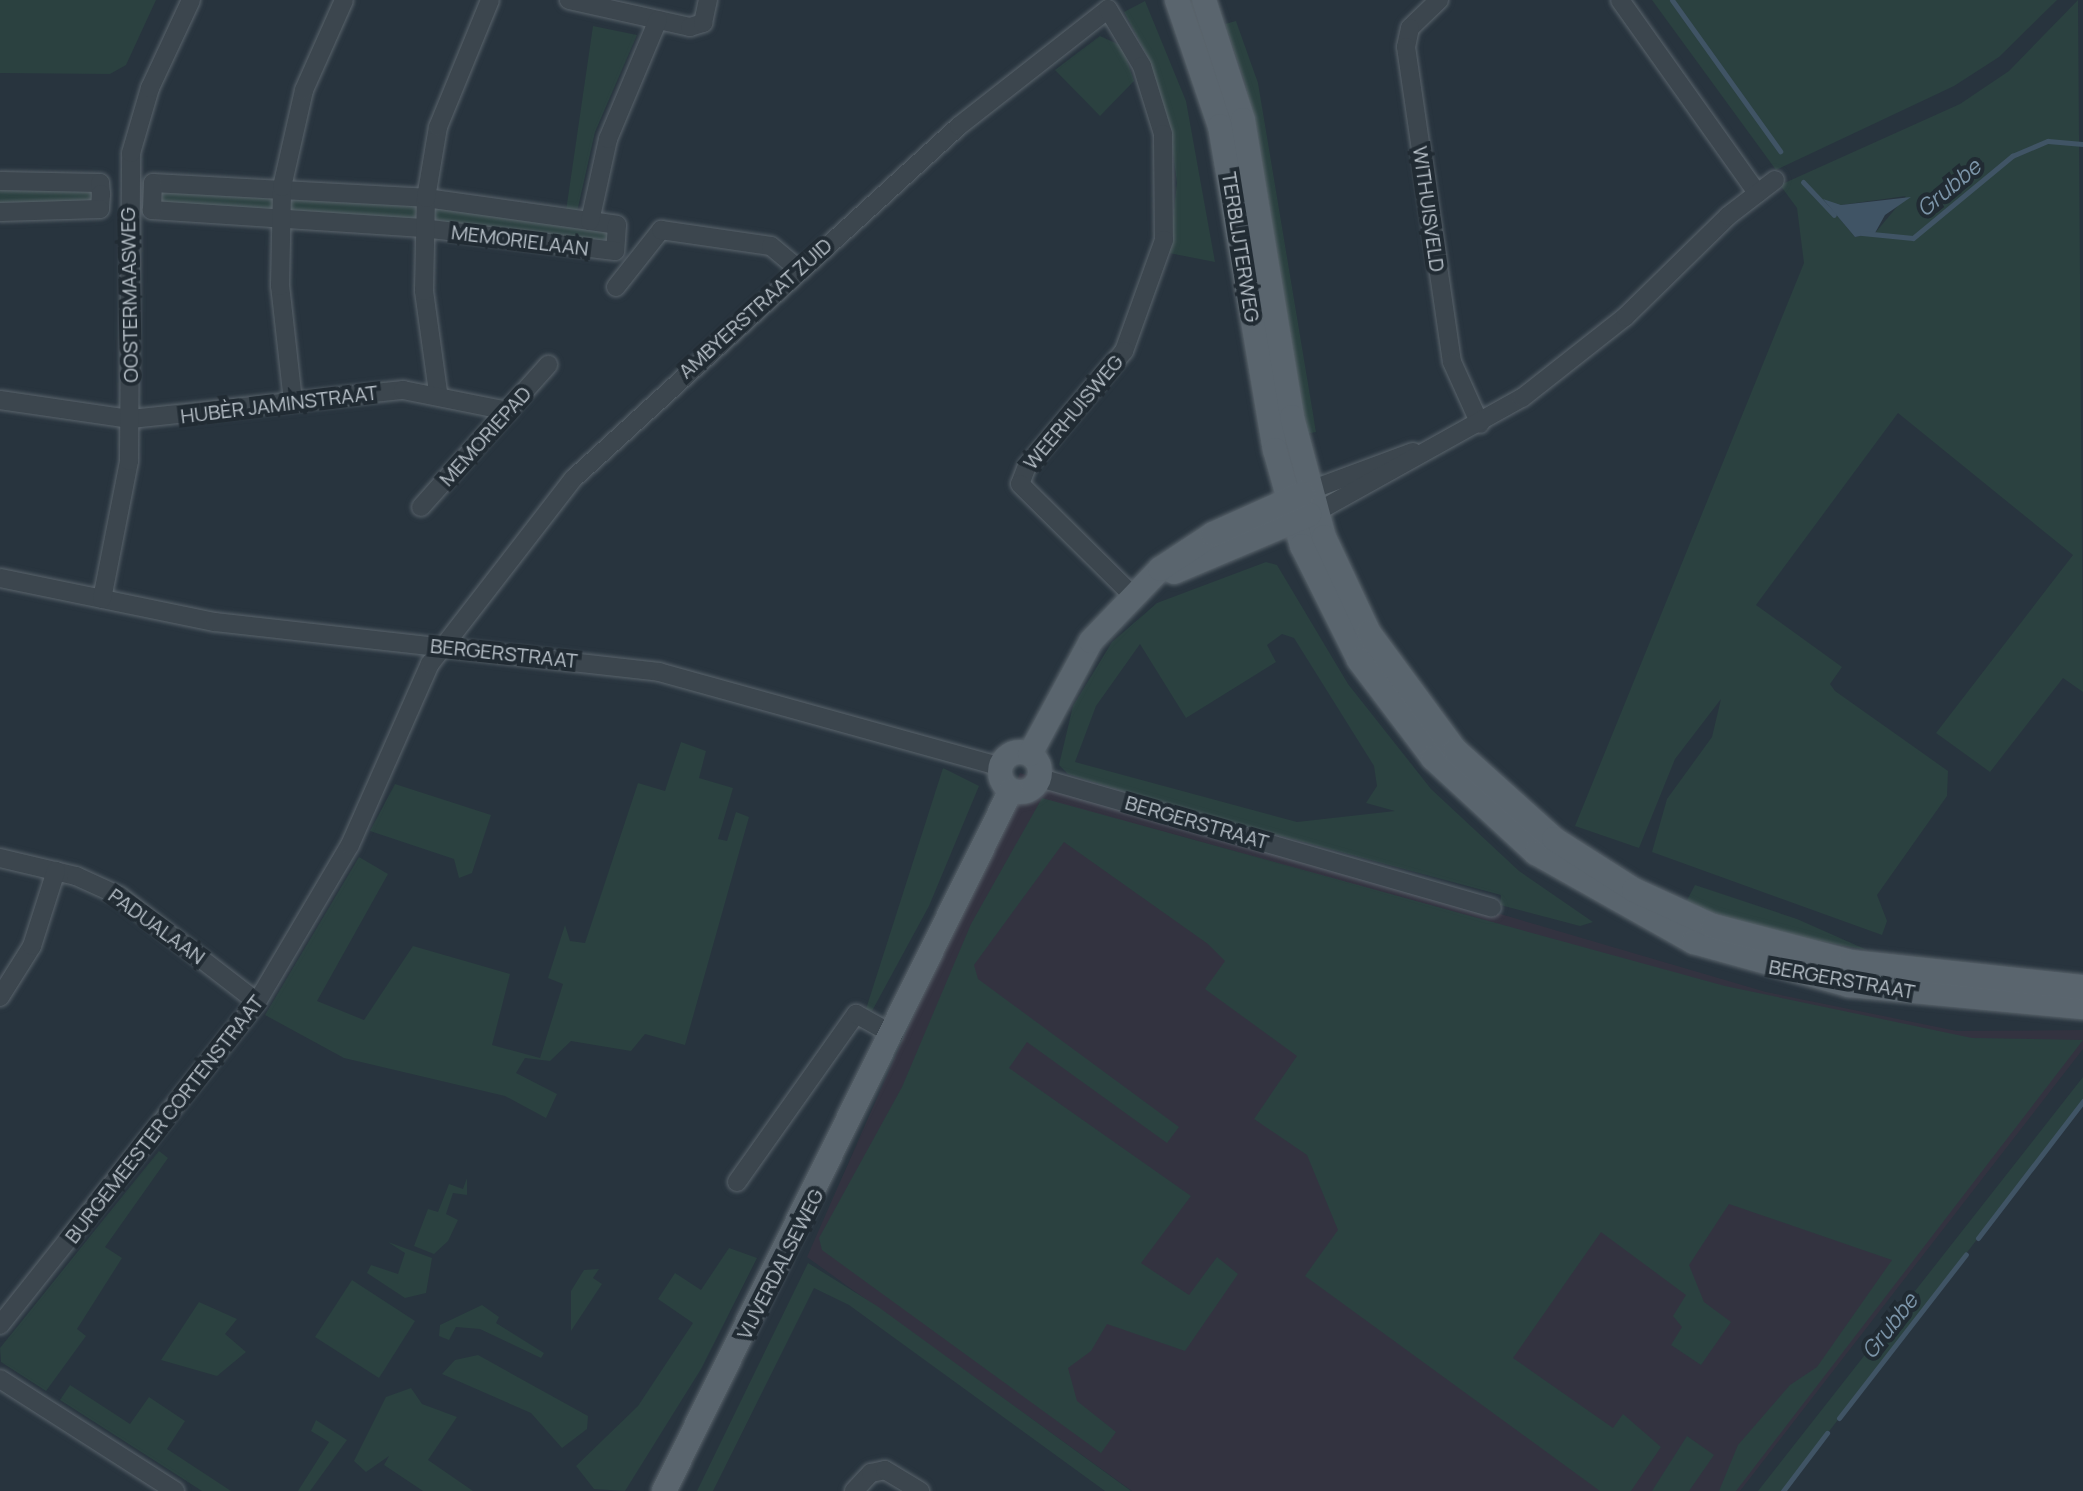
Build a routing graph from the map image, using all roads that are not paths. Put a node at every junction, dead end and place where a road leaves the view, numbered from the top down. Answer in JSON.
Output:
{"nodes":[{"id":1,"x":191,"y":0,"type":"edge"},
{"id":2,"x":344,"y":0,"type":"edge"},
{"id":3,"x":490,"y":0,"type":"edge"},
{"id":4,"x":569,"y":0,"type":"edge"},
{"id":5,"x":708,"y":0,"type":"edge"},
{"id":6,"x":1177,"y":0,"type":"edge"},
{"id":7,"x":1204,"y":0,"type":"edge"},
{"id":8,"x":1439,"y":0,"type":"edge"},
{"id":9,"x":1620,"y":0,"type":"edge"},
{"id":10,"x":1108,"y":9,"type":"joint"},
{"id":11,"x":658,"y":20,"type":"junction"},
{"id":12,"x":1775,"y":180,"type":"dead end"},
{"id":13,"x":0,"y":181,"type":"edge"},
{"id":14,"x":282,"y":187,"type":"junction"},
{"id":15,"x":1757,"y":193,"type":"junction"},
{"id":16,"x":426,"y":198,"type":"junction"},
{"id":17,"x":0,"y":212,"type":"edge"},
{"id":18,"x":280,"y":216,"type":"junction"},
{"id":19,"x":590,"y":221,"type":"junction"},
{"id":20,"x":423,"y":228,"type":"junction"},
{"id":21,"x":798,"y":269,"type":"junction"},
{"id":22,"x":616,"y":287,"type":"dead end"},
{"id":23,"x":548,"y":365,"type":"dead end"},
{"id":24,"x":438,"y":392,"type":"junction"},
{"id":25,"x":0,"y":400,"type":"edge"},
{"id":26,"x":293,"y":401,"type":"junction"},
{"id":27,"x":508,"y":411,"type":"junction"},
{"id":28,"x":131,"y":419,"type":"junction"},
{"id":29,"x":1480,"y":424,"type":"junction"},
{"id":30,"x":1301,"y":506,"type":"junction"},
{"id":31,"x":421,"y":507,"type":"dead end"},
{"id":32,"x":0,"y":578,"type":"edge"},
{"id":33,"x":1133,"y":596,"type":"junction"},
{"id":34,"x":102,"y":599,"type":"junction"},
{"id":35,"x":443,"y":647,"type":"junction"},
{"id":36,"x":1030,"y":754,"type":"junction"},
{"id":37,"x":1001,"y":767,"type":"junction"},
{"id":38,"x":1040,"y":778,"type":"junction"},
{"id":39,"x":1011,"y":790,"type":"junction"},
{"id":40,"x":0,"y":858,"type":"edge"},
{"id":41,"x":56,"y":871,"type":"junction"},
{"id":42,"x":1617,"y":893,"type":"junction"},
{"id":43,"x":1492,"y":908,"type":"dead end"},
{"id":44,"x":2083,"y":987,"type":"edge"},
{"id":45,"x":0,"y":997,"type":"edge"},
{"id":46,"x":257,"y":1002,"type":"junction"},
{"id":47,"x":2083,"y":1007,"type":"edge"},
{"id":48,"x":894,"y":1035,"type":"junction"},
{"id":49,"x":737,"y":1182,"type":"dead end"},
{"id":50,"x":0,"y":1325,"type":"edge"},
{"id":51,"x":0,"y":1379,"type":"edge"},
{"id":52,"x":146,"y":1482,"type":"edge"},
{"id":53,"x":175,"y":1491,"type":"edge"},
{"id":54,"x":664,"y":1491,"type":"edge"},
{"id":55,"x":854,"y":1491,"type":"edge"},
{"id":56,"x":920,"y":1491,"type":"edge"}],
"edges":[{"from":1,"to":28,"type":"street","name":"OOSTERMAASWEG"},
{"from":2,"to":14,"type":"street"},
{"from":3,"to":16,"type":"street"},
{"from":4,"to":11,"type":"street"},
{"from":5,"to":11,"type":"street"},
{"from":6,"to":30,"type":"main road","name":"TERBLIJTERWEG"},
{"from":7,"to":30,"type":"main road","name":"TERBLIJTERWEG"},
{"from":8,"to":29,"type":"street","name":"WITHUISVELD"},
{"from":9,"to":15,"type":"street"},
{"from":10,"to":21,"type":"street","name":"AMBYERSTRAAT ZUID"},
{"from":10,"to":33,"type":"street","name":"WEERHUISWEG"},
{"from":11,"to":19,"type":"street"},
{"from":12,"to":15,"type":"street"},
{"from":13,"to":17,"type":"street"},
{"from":14,"to":16,"type":"street","name":"MEMORIELAAN"},
{"from":14,"to":18,"type":"street"},
{"from":14,"to":18,"type":"street","name":"MEMORIELAAN"},
{"from":15,"to":29,"type":"street"},
{"from":16,"to":19,"type":"street","name":"MEMORIELAAN"},
{"from":16,"to":20,"type":"street"},
{"from":18,"to":20,"type":"street","name":"MEMORIELAAN"},
{"from":18,"to":26,"type":"street"},
{"from":19,"to":20,"type":"street","name":"MEMORIELAAN"},
{"from":20,"to":24,"type":"street"},
{"from":21,"to":22,"type":"street"},
{"from":21,"to":35,"type":"street","name":"AMBYERSTRAAT ZUID"},
{"from":23,"to":27,"type":"street","name":"MEMORIEPAD"},
{"from":24,"to":26,"type":"street","name":"HUBÈR JAMINSTRAAT"},
{"from":24,"to":27,"type":"street","name":"HUBÈR JAMINSTRAAT"},
{"from":25,"to":28,"type":"street","name":"HUBÈR JAMINSTRAAT"},
{"from":26,"to":28,"type":"street","name":"HUBÈR JAMINSTRAAT"},
{"from":27,"to":31,"type":"street","name":"MEMORIEPAD"},
{"from":28,"to":34,"type":"street","name":"OOSTERMAASWEG"},
{"from":29,"to":30,"type":"street"},
{"from":30,"to":33,"type":"main road"},
{"from":30,"to":42,"type":"main road","name":"TERBLIJTERWEG"},
{"from":32,"to":34,"type":"street","name":"BERGERSTRAAT"},
{"from":33,"to":36,"type":"main road"},
{"from":34,"to":35,"type":"street","name":"BERGERSTRAAT"},
{"from":35,"to":37,"type":"street","name":"BERGERSTRAAT"},
{"from":35,"to":46,"type":"street","name":"BURGEMEESTER CORTENSTRAAT"},
{"from":36,"to":37,"type":"main road"},
{"from":36,"to":38,"type":"main road"},
{"from":37,"to":39,"type":"main road"},
{"from":38,"to":39,"type":"main road"},
{"from":38,"to":43,"type":"street","name":"BERGERSTRAAT"},
{"from":39,"to":48,"type":"main road","name":"VIJVERDALSEWEG"},
{"from":40,"to":41,"type":"street","name":"PADUALAAN"},
{"from":41,"to":45,"type":"street"},
{"from":41,"to":46,"type":"street","name":"PADUALAAN"},
{"from":42,"to":44,"type":"main road","name":"BERGERSTRAAT"},
{"from":42,"to":47,"type":"main road","name":"BERGERSTRAAT"},
{"from":46,"to":50,"type":"street","name":"BURGEMEESTER CORTENSTRAAT"},
{"from":48,"to":49,"type":"street"},
{"from":48,"to":54,"type":"main road","name":"VIJVERDALSEWEG"},
{"from":51,"to":52,"type":"street"},
{"from":52,"to":53,"type":"street"},
{"from":55,"to":56,"type":"street"}]}
